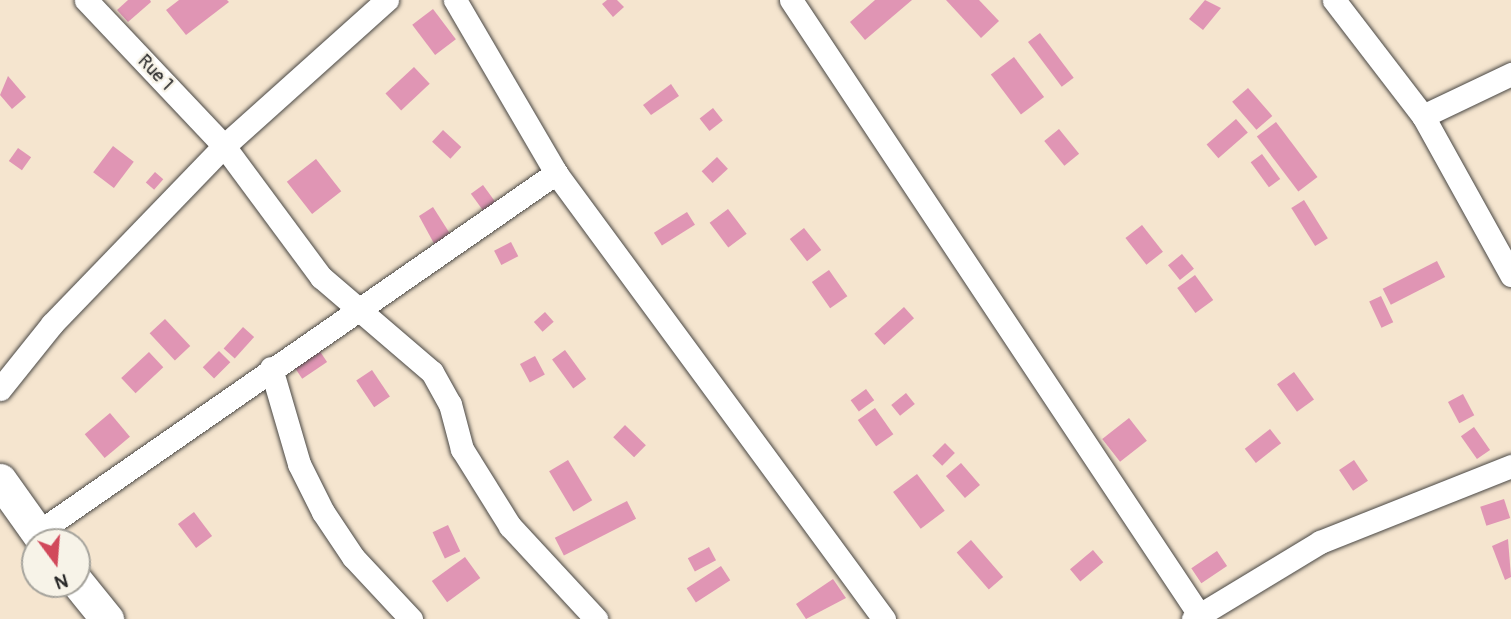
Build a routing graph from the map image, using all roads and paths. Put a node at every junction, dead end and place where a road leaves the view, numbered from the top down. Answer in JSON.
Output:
{"nodes":[{"id":1,"x":86,"y":0,"type":"edge"},
{"id":2,"x":387,"y":0,"type":"edge"},
{"id":3,"x":455,"y":0,"type":"edge"},
{"id":4,"x":791,"y":0,"type":"edge"},
{"id":5,"x":1334,"y":0,"type":"edge"},
{"id":6,"x":1511,"y":74,"type":"edge"},
{"id":7,"x":1423,"y":116,"type":"junction"},
{"id":8,"x":224,"y":146,"type":"junction"},
{"id":9,"x":556,"y":173,"type":"junction"},
{"id":10,"x":1511,"y":275,"type":"edge"},
{"id":11,"x":358,"y":309,"type":"junction"},
{"id":12,"x":271,"y":368,"type":"junction"},
{"id":13,"x":0,"y":389,"type":"edge"},
{"id":14,"x":1511,"y":466,"type":"edge"},
{"id":15,"x":4,"y":494,"type":"edge"},
{"id":16,"x":32,"y":528,"type":"edge"},
{"id":17,"x":54,"y":528,"type":"edge"},
{"id":18,"x":90,"y":598,"type":"edge"},
{"id":19,"x":1197,"y":618,"type":"edge"},
{"id":20,"x":107,"y":619,"type":"edge"},
{"id":21,"x":411,"y":619,"type":"edge"},
{"id":22,"x":596,"y":619,"type":"edge"},
{"id":23,"x":884,"y":619,"type":"edge"}],
"edges":[{"from":1,"to":8,"type":"street","name":"Rue 1"},
{"from":2,"to":8,"type":"street"},
{"from":3,"to":9,"type":"street"},
{"from":4,"to":19,"type":"street"},
{"from":5,"to":7,"type":"street"},
{"from":6,"to":7,"type":"street"},
{"from":7,"to":10,"type":"street"},
{"from":8,"to":11,"type":"street","name":"Rue 1"},
{"from":8,"to":13,"type":"street"},
{"from":9,"to":11,"type":"street"},
{"from":9,"to":23,"type":"street"},
{"from":11,"to":12,"type":"street"},
{"from":11,"to":22,"type":"street","name":"Rue 1"},
{"from":12,"to":17,"type":"street"},
{"from":12,"to":21,"type":"street"},
{"from":14,"to":19,"type":"street"},
{"from":15,"to":16,"type":"street"},
{"from":18,"to":20,"type":"street"}]}
